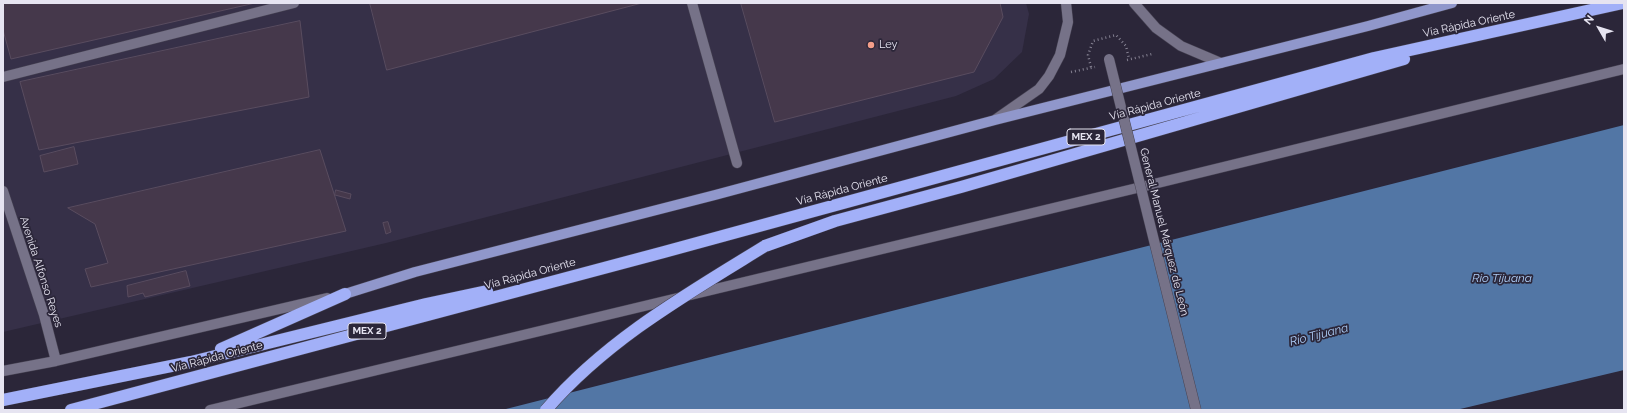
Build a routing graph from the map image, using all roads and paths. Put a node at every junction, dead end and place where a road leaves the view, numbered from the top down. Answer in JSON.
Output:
{"nodes":[{"id":1,"x":294,"y":3,"type":"edge"},
{"id":2,"x":692,"y":3,"type":"edge"},
{"id":3,"x":1066,"y":3,"type":"edge"},
{"id":4,"x":1134,"y":3,"type":"edge"},
{"id":5,"x":1452,"y":3,"type":"edge"},
{"id":6,"x":1623,"y":3,"type":"edge"},
{"id":7,"x":1511,"y":28,"type":"junction"},
{"id":8,"x":1109,"y":59,"type":"dead end"},
{"id":9,"x":1129,"y":59,"type":"dead end"},
{"id":10,"x":1221,"y":63,"type":"junction"},
{"id":11,"x":1092,"y":67,"type":"dead end"},
{"id":12,"x":1624,"y":69,"type":"edge"},
{"id":13,"x":3,"y":77,"type":"edge"},
{"id":14,"x":995,"y":120,"type":"junction"},
{"id":15,"x":737,"y":163,"type":"dead end"},
{"id":16,"x":3,"y":191,"type":"edge"},
{"id":17,"x":664,"y":252,"type":"junction"},
{"id":18,"x":345,"y":294,"type":"junction"},
{"id":19,"x":56,"y":361,"type":"junction"},
{"id":20,"x":191,"y":362,"type":"junction"},
{"id":21,"x":3,"y":371,"type":"edge"},
{"id":22,"x":3,"y":400,"type":"edge"},
{"id":23,"x":71,"y":410,"type":"edge"},
{"id":24,"x":210,"y":410,"type":"edge"},
{"id":25,"x":546,"y":410,"type":"edge"},
{"id":26,"x":1196,"y":410,"type":"edge"}],
"edges":[{"from":1,"to":13,"type":"street"},
{"from":2,"to":15,"type":"street"},
{"from":3,"to":14,"type":"street"},
{"from":4,"to":10,"type":"street"},
{"from":5,"to":10,"type":"main road"},
{"from":6,"to":7,"type":"highway","name":"Vía Rápida Oriente","number":"MEX 2"},
{"from":7,"to":17,"type":"highway","name":"Vía Rápida Oriente","number":"MEX 2"},
{"from":7,"to":25,"type":"highway","bridge":true},
{"from":8,"to":26,"type":"street","name":"General Manuel Márquez de León","bridge":true},
{"from":9,"to":11,"type":"path"},
{"from":10,"to":14,"type":"main road"},
{"from":12,"to":24,"type":"street"},
{"from":14,"to":18,"type":"main road"},
{"from":16,"to":19,"type":"street","name":"Avenida Alfonso Reyes"},
{"from":17,"to":20,"type":"highway"},
{"from":17,"to":23,"type":"highway","name":"Vía Rápida Oriente","number":"MEX 2"},
{"from":18,"to":19,"type":"street"},
{"from":18,"to":20,"type":"highway"},
{"from":19,"to":21,"type":"street"},
{"from":20,"to":22,"type":"highway"}]}
